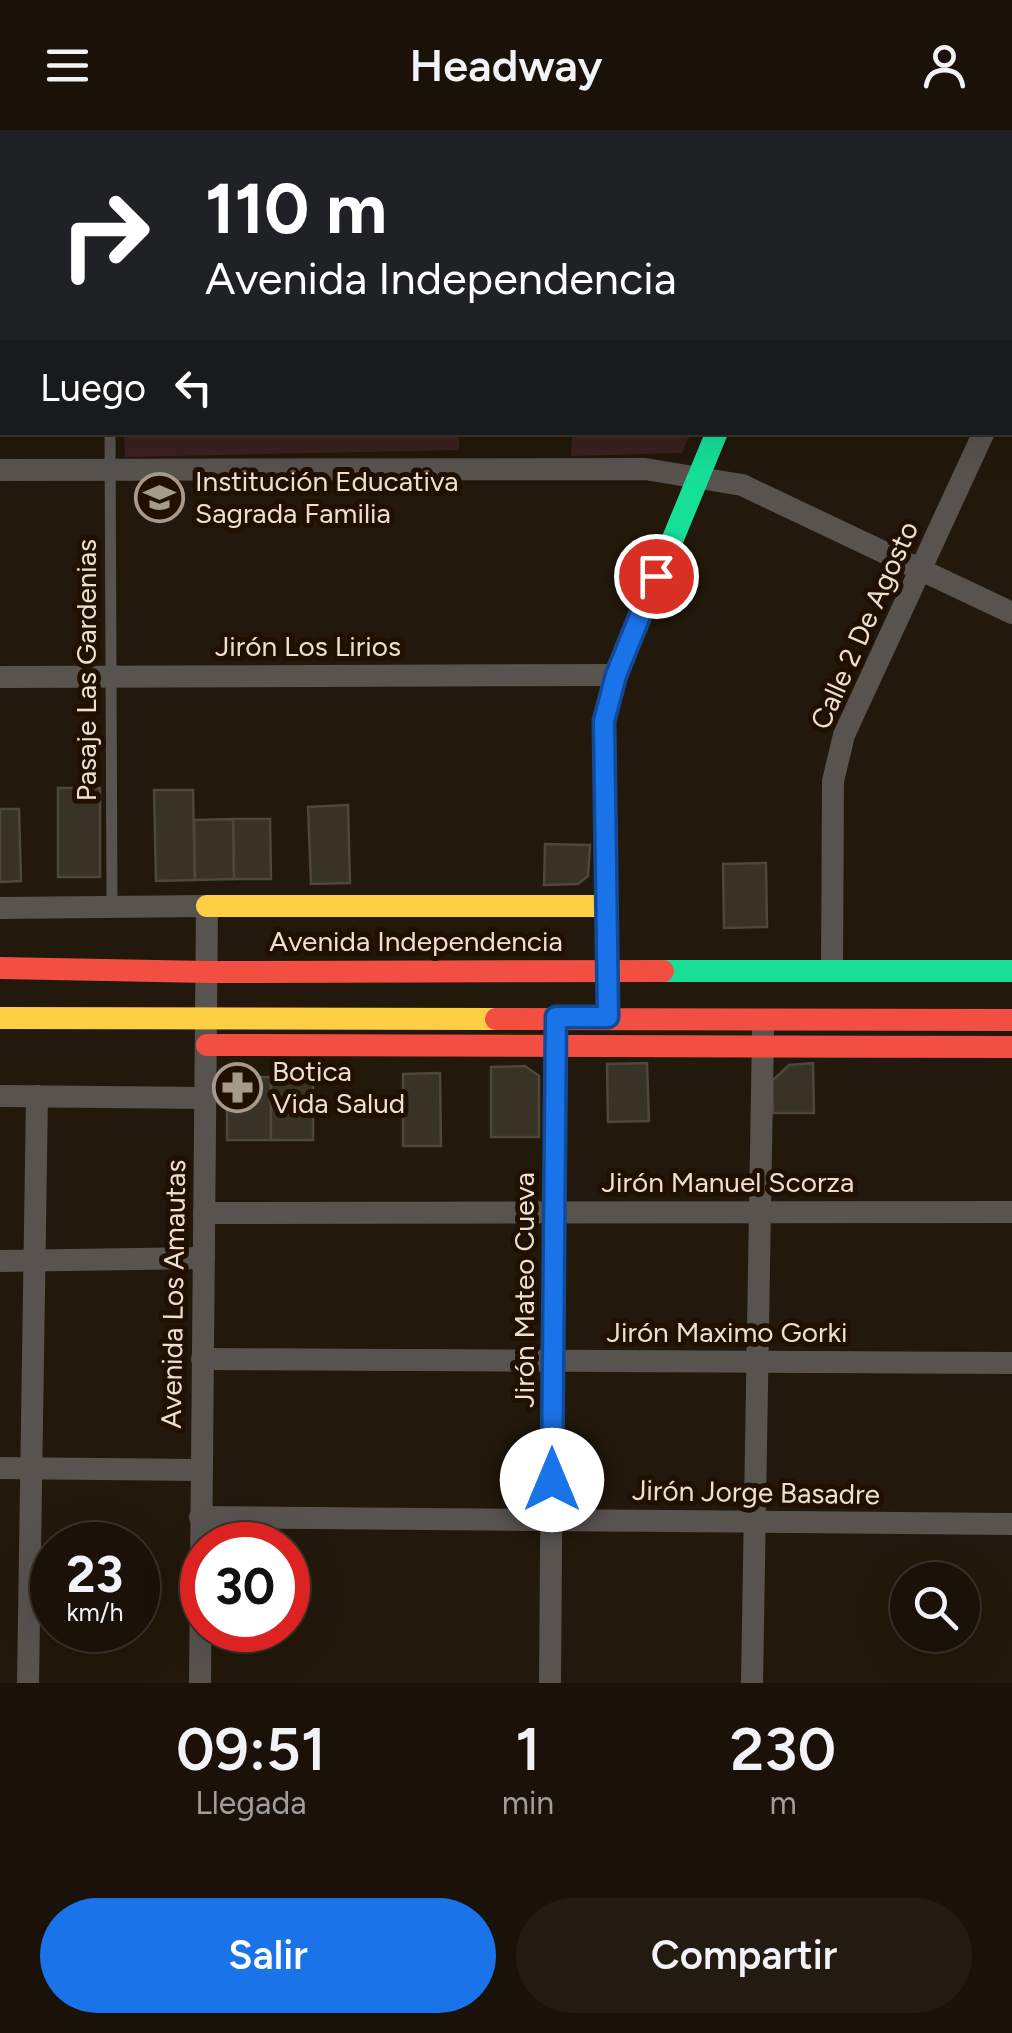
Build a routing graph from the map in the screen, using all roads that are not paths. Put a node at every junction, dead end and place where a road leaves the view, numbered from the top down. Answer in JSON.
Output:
{"nodes":[{"id":1,"x":110,"y":435,"type":"edge"},
{"id":2,"x":716,"y":435,"type":"edge"},
{"id":3,"x":983,"y":435,"type":"edge"},
{"id":4,"x":0,"y":470,"type":"edge"},
{"id":5,"x":110,"y":470,"type":"junction"},
{"id":6,"x":696,"y":477,"type":"junction"},
{"id":7,"x":921,"y":570,"type":"junction"},
{"id":8,"x":1012,"y":613,"type":"edge"},
{"id":9,"x":616,"y":675,"type":"junction"},
{"id":10,"x":112,"y":676,"type":"junction"},
{"id":11,"x":0,"y":677,"type":"edge"},
{"id":12,"x":112,"y":906,"type":"junction"},
{"id":13,"x":208,"y":906,"type":"junction"},
{"id":14,"x":604,"y":906,"type":"junction"},
{"id":15,"x":0,"y":908,"type":"edge"},
{"id":16,"x":0,"y":968,"type":"edge"},
{"id":17,"x":608,"y":971,"type":"junction"},
{"id":18,"x":832,"y":971,"type":"junction"},
{"id":19,"x":1012,"y":971,"type":"edge"},
{"id":20,"x":208,"y":972,"type":"junction"},
{"id":21,"x":208,"y":1017,"type":"junction"},
{"id":22,"x":556,"y":1017,"type":"junction"},
{"id":23,"x":608,"y":1017,"type":"junction"},
{"id":24,"x":0,"y":1018,"type":"edge"},
{"id":25,"x":764,"y":1018,"type":"junction"},
{"id":26,"x":1012,"y":1020,"type":"edge"},
{"id":27,"x":556,"y":1044,"type":"junction"},
{"id":28,"x":207,"y":1045,"type":"junction"},
{"id":29,"x":762,"y":1047,"type":"junction"},
{"id":30,"x":1012,"y":1047,"type":"edge"},
{"id":31,"x":0,"y":1096,"type":"edge"},
{"id":32,"x":37,"y":1096,"type":"junction"},
{"id":33,"x":206,"y":1098,"type":"junction"},
{"id":34,"x":554,"y":1211,"type":"junction"},
{"id":35,"x":760,"y":1212,"type":"junction"},
{"id":36,"x":1012,"y":1212,"type":"edge"},
{"id":37,"x":204,"y":1213,"type":"junction"},
{"id":38,"x":204,"y":1258,"type":"junction"},
{"id":39,"x":0,"y":1261,"type":"edge"},
{"id":40,"x":34,"y":1261,"type":"junction"},
{"id":41,"x":202,"y":1359,"type":"junction"},
{"id":42,"x":553,"y":1361,"type":"junction"},
{"id":43,"x":756,"y":1362,"type":"junction"},
{"id":44,"x":1012,"y":1363,"type":"edge"},
{"id":45,"x":0,"y":1468,"type":"edge"},
{"id":46,"x":31,"y":1468,"type":"junction"},
{"id":47,"x":201,"y":1470,"type":"junction"},
{"id":48,"x":200,"y":1518,"type":"junction"},
{"id":49,"x":552,"y":1520,"type":"junction"},
{"id":50,"x":754,"y":1521,"type":"junction"},
{"id":51,"x":1012,"y":1524,"type":"edge"},
{"id":52,"x":28,"y":1683,"type":"edge"},
{"id":53,"x":200,"y":1683,"type":"edge"},
{"id":54,"x":550,"y":1683,"type":"edge"},
{"id":55,"x":752,"y":1683,"type":"edge"}],
"edges":[{"from":1,"to":5,"type":"lane","name":"Pasaje Las Gardenias"},
{"from":2,"to":6,"type":"main road"},
{"from":3,"to":7,"type":"street","name":"Calle 2 De Agosto"},
{"from":4,"to":5,"type":"street"},
{"from":5,"to":6,"type":"street"},
{"from":5,"to":10,"type":"lane","name":"Pasaje Las Gardenias"},
{"from":6,"to":7,"type":"street"},
{"from":6,"to":9,"type":"main road"},
{"from":7,"to":8,"type":"street"},
{"from":7,"to":18,"type":"street","name":"Calle 2 De Agosto"},
{"from":9,"to":10,"type":"street","name":"Jirón Los Lirios"},
{"from":9,"to":14,"type":"main road"},
{"from":10,"to":11,"type":"street","name":"Jirón Los Lirios"},
{"from":10,"to":12,"type":"lane","name":"Pasaje Las Gardenias"},
{"from":12,"to":13,"type":"street"},
{"from":12,"to":15,"type":"street"},
{"from":13,"to":14,"type":"main road","name":"Avenida Independencia"},
{"from":13,"to":20,"type":"street","name":"Avenida Los Amautas"},
{"from":14,"to":17,"type":"main road"},
{"from":16,"to":20,"type":"main road","name":"Avenida Independencia"},
{"from":17,"to":18,"type":"main road","name":"Avenida Independencia"},
{"from":17,"to":20,"type":"main road","name":"Avenida Independencia"},
{"from":17,"to":23,"type":"main road"},
{"from":18,"to":19,"type":"main road","name":"Avenida Independencia"},
{"from":20,"to":21,"type":"street","name":"Avenida Los Amautas"},
{"from":21,"to":22,"type":"main road"},
{"from":21,"to":24,"type":"main road"},
{"from":21,"to":28,"type":"street","name":"Avenida Los Amautas"},
{"from":22,"to":23,"type":"main road"},
{"from":22,"to":27,"type":"street","name":"Jirón Mateo Cueva"},
{"from":23,"to":25,"type":"main road"},
{"from":25,"to":26,"type":"main road"},
{"from":25,"to":29,"type":"street"},
{"from":27,"to":28,"type":"main road"},
{"from":27,"to":29,"type":"main road"},
{"from":27,"to":34,"type":"street","name":"Jirón Mateo Cueva"},
{"from":28,"to":33,"type":"street","name":"Avenida Los Amautas"},
{"from":29,"to":30,"type":"main road"},
{"from":29,"to":35,"type":"street"},
{"from":31,"to":32,"type":"street"},
{"from":32,"to":33,"type":"street"},
{"from":32,"to":40,"type":"street"},
{"from":33,"to":37,"type":"street","name":"Avenida Los Amautas"},
{"from":34,"to":35,"type":"street","name":"Jirón Manuel Scorza"},
{"from":34,"to":37,"type":"street","name":"Jirón Manuel Scorza"},
{"from":34,"to":42,"type":"street","name":"Jirón Mateo Cueva"},
{"from":35,"to":36,"type":"street","name":"Jirón Manuel Scorza"},
{"from":35,"to":43,"type":"street"},
{"from":37,"to":38,"type":"street","name":"Avenida Los Amautas"},
{"from":38,"to":40,"type":"street"},
{"from":38,"to":41,"type":"street","name":"Avenida Los Amautas"},
{"from":39,"to":40,"type":"street"},
{"from":40,"to":46,"type":"street"},
{"from":41,"to":42,"type":"street","name":"Jirón Maximo Gorki"},
{"from":41,"to":47,"type":"street","name":"Avenida Los Amautas"},
{"from":42,"to":43,"type":"street","name":"Jirón Maximo Gorki"},
{"from":42,"to":49,"type":"street","name":"Jirón Mateo Cueva"},
{"from":43,"to":44,"type":"street","name":"Jirón Maximo Gorki"},
{"from":43,"to":50,"type":"street"},
{"from":45,"to":46,"type":"street"},
{"from":46,"to":47,"type":"street"},
{"from":46,"to":52,"type":"street"},
{"from":47,"to":48,"type":"street","name":"Avenida Los Amautas"},
{"from":48,"to":49,"type":"street","name":"Jirón Jorge Basadre"},
{"from":48,"to":53,"type":"street","name":"Avenida Los Amautas"},
{"from":49,"to":50,"type":"street","name":"Jirón Jorge Basadre"},
{"from":49,"to":54,"type":"street","name":"Jirón Mateo Cueva"},
{"from":50,"to":51,"type":"street","name":"Jirón Jorge Basadre"},
{"from":50,"to":55,"type":"street"}]}
